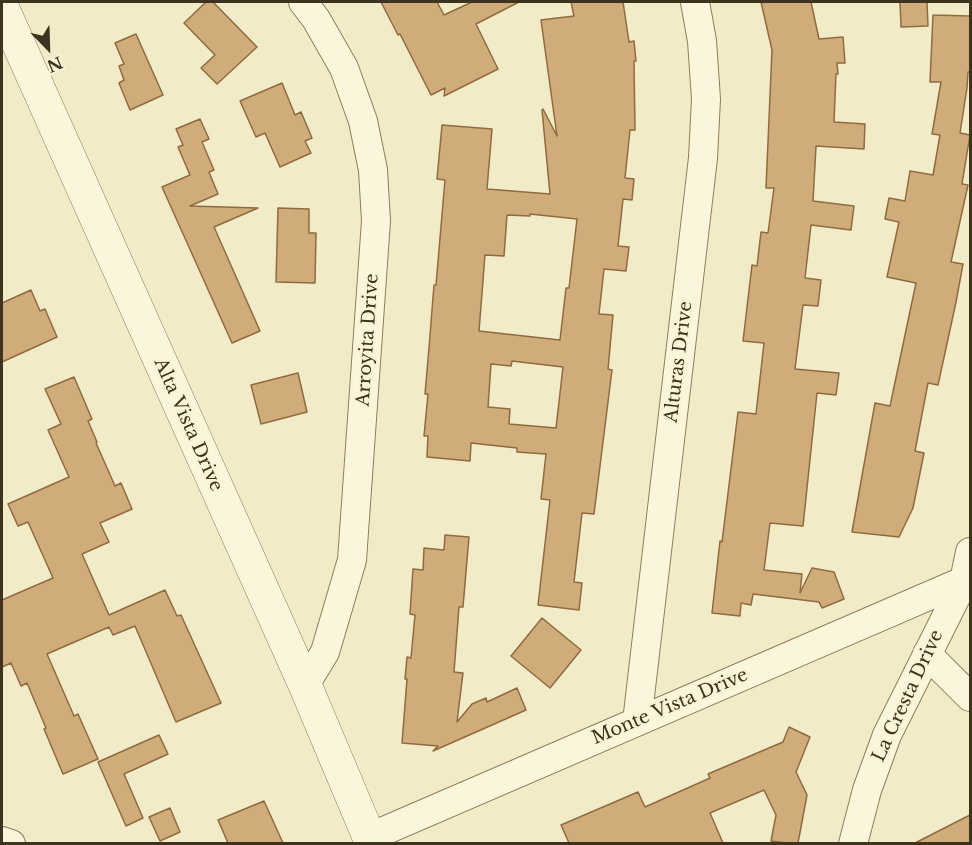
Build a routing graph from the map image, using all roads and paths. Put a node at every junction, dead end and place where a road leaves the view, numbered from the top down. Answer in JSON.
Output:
{"nodes":[{"id":1,"x":303,"y":2,"type":"edge"},
{"id":2,"x":695,"y":2,"type":"edge"},
{"id":3,"x":2,"y":7,"type":"edge"},
{"id":4,"x":970,"y":552,"type":"edge"},
{"id":5,"x":967,"y":580,"type":"edge"},
{"id":6,"x":927,"y":654,"type":"junction"},
{"id":7,"x":305,"y":685,"type":"junction"},
{"id":8,"x":970,"y":697,"type":"edge"},
{"id":9,"x":637,"y":722,"type":"junction"},
{"id":10,"x":371,"y":840,"type":"edge"},
{"id":11,"x":2,"y":841,"type":"edge"},
{"id":12,"x":11,"y":843,"type":"edge"},
{"id":13,"x":853,"y":843,"type":"edge"}],
"edges":[{"from":1,"to":7,"type":"street","name":"Arroyita Drive"},
{"from":2,"to":9,"type":"street","name":"Alturas Drive"},
{"from":3,"to":7,"type":"street","name":"Alta Vista Drive"},
{"from":4,"to":5,"type":"street","name":"La Cresta Drive"},
{"from":5,"to":6,"type":"street","name":"La Cresta Drive"},
{"from":5,"to":9,"type":"street","name":"Monte Vista Drive"},
{"from":6,"to":8,"type":"street"},
{"from":6,"to":13,"type":"street","name":"La Cresta Drive"},
{"from":7,"to":10,"type":"street","name":"Alta Vista Drive"},
{"from":9,"to":10,"type":"street","name":"Monte Vista Drive"},
{"from":11,"to":12,"type":"street"}]}
